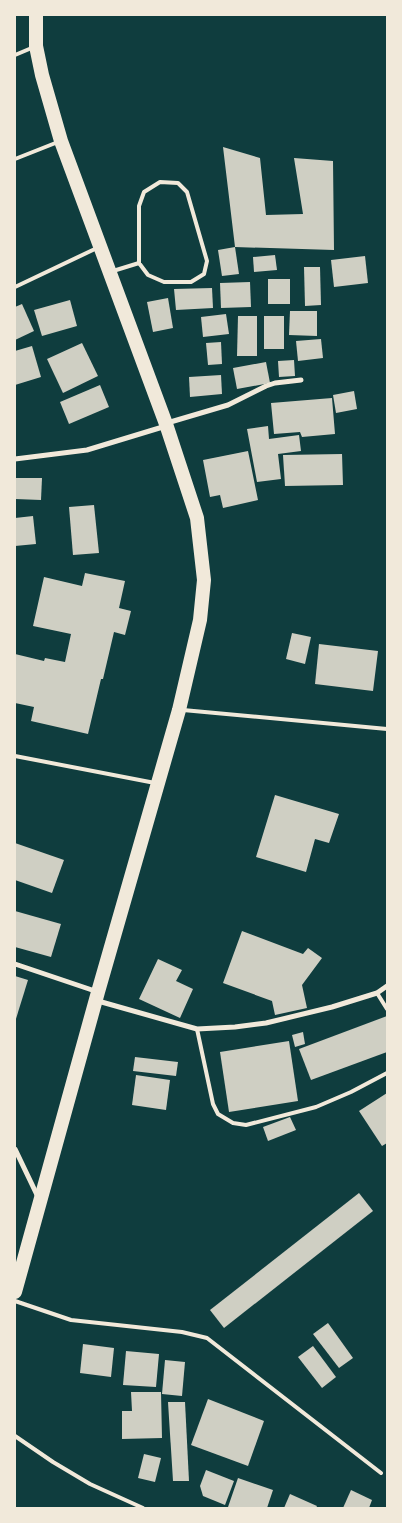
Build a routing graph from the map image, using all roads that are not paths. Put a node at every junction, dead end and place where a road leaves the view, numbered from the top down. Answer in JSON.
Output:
{"nodes":[{"id":1,"x":36,"y":15,"type":"edge"},
{"id":2,"x":36,"y":46,"type":"junction"},
{"id":3,"x":15,"y":55,"type":"edge"},
{"id":4,"x":60,"y":141,"type":"junction"},
{"id":5,"x":15,"y":159,"type":"edge"},
{"id":6,"x":99,"y":247,"type":"junction"},
{"id":7,"x":139,"y":263,"type":"junction"},
{"id":8,"x":109,"y":273,"type":"junction"},
{"id":9,"x":15,"y":287,"type":"edge"},
{"id":10,"x":301,"y":380,"type":"dead end"},
{"id":11,"x":166,"y":425,"type":"junction"},
{"id":12,"x":15,"y":459,"type":"edge"},
{"id":13,"x":179,"y":710,"type":"junction"},
{"id":14,"x":387,"y":729,"type":"edge"},
{"id":15,"x":15,"y":756,"type":"edge"},
{"id":16,"x":157,"y":784,"type":"junction"},
{"id":17,"x":15,"y":964,"type":"edge"},
{"id":18,"x":387,"y":986,"type":"edge"},
{"id":19,"x":377,"y":993,"type":"junction"},
{"id":20,"x":97,"y":996,"type":"junction"},
{"id":21,"x":387,"y":1009,"type":"edge"},
{"id":22,"x":197,"y":1029,"type":"junction"},
{"id":23,"x":387,"y":1073,"type":"edge"},
{"id":24,"x":15,"y":1149,"type":"edge"},
{"id":25,"x":40,"y":1202,"type":"junction"},
{"id":26,"x":15,"y":1292,"type":"edge"},
{"id":27,"x":15,"y":1301,"type":"edge"},
{"id":28,"x":15,"y":1436,"type":"edge"},
{"id":29,"x":380,"y":1473,"type":"dead end"},
{"id":30,"x":143,"y":1508,"type":"edge"}],
"edges":[{"from":1,"to":2,"type":"highway"},
{"from":2,"to":3,"type":"lane"},
{"from":2,"to":4,"type":"highway"},
{"from":4,"to":5,"type":"lane"},
{"from":4,"to":6,"type":"highway"},
{"from":6,"to":8,"type":"highway"},
{"from":6,"to":9,"type":"lane"},
{"from":7,"to":7,"type":"lane"},
{"from":7,"to":8,"type":"lane"},
{"from":8,"to":11,"type":"highway"},
{"from":10,"to":11,"type":"street"},
{"from":11,"to":12,"type":"street"},
{"from":11,"to":13,"type":"highway"},
{"from":13,"to":14,"type":"lane"},
{"from":13,"to":16,"type":"highway"},
{"from":15,"to":16,"type":"lane"},
{"from":16,"to":20,"type":"highway"},
{"from":17,"to":20,"type":"street"},
{"from":18,"to":19,"type":"street"},
{"from":19,"to":21,"type":"lane"},
{"from":19,"to":22,"type":"street"},
{"from":20,"to":22,"type":"street"},
{"from":20,"to":25,"type":"highway"},
{"from":22,"to":23,"type":"lane"},
{"from":24,"to":25,"type":"street"},
{"from":25,"to":26,"type":"highway"},
{"from":27,"to":29,"type":"lane"},
{"from":28,"to":30,"type":"lane"}]}
